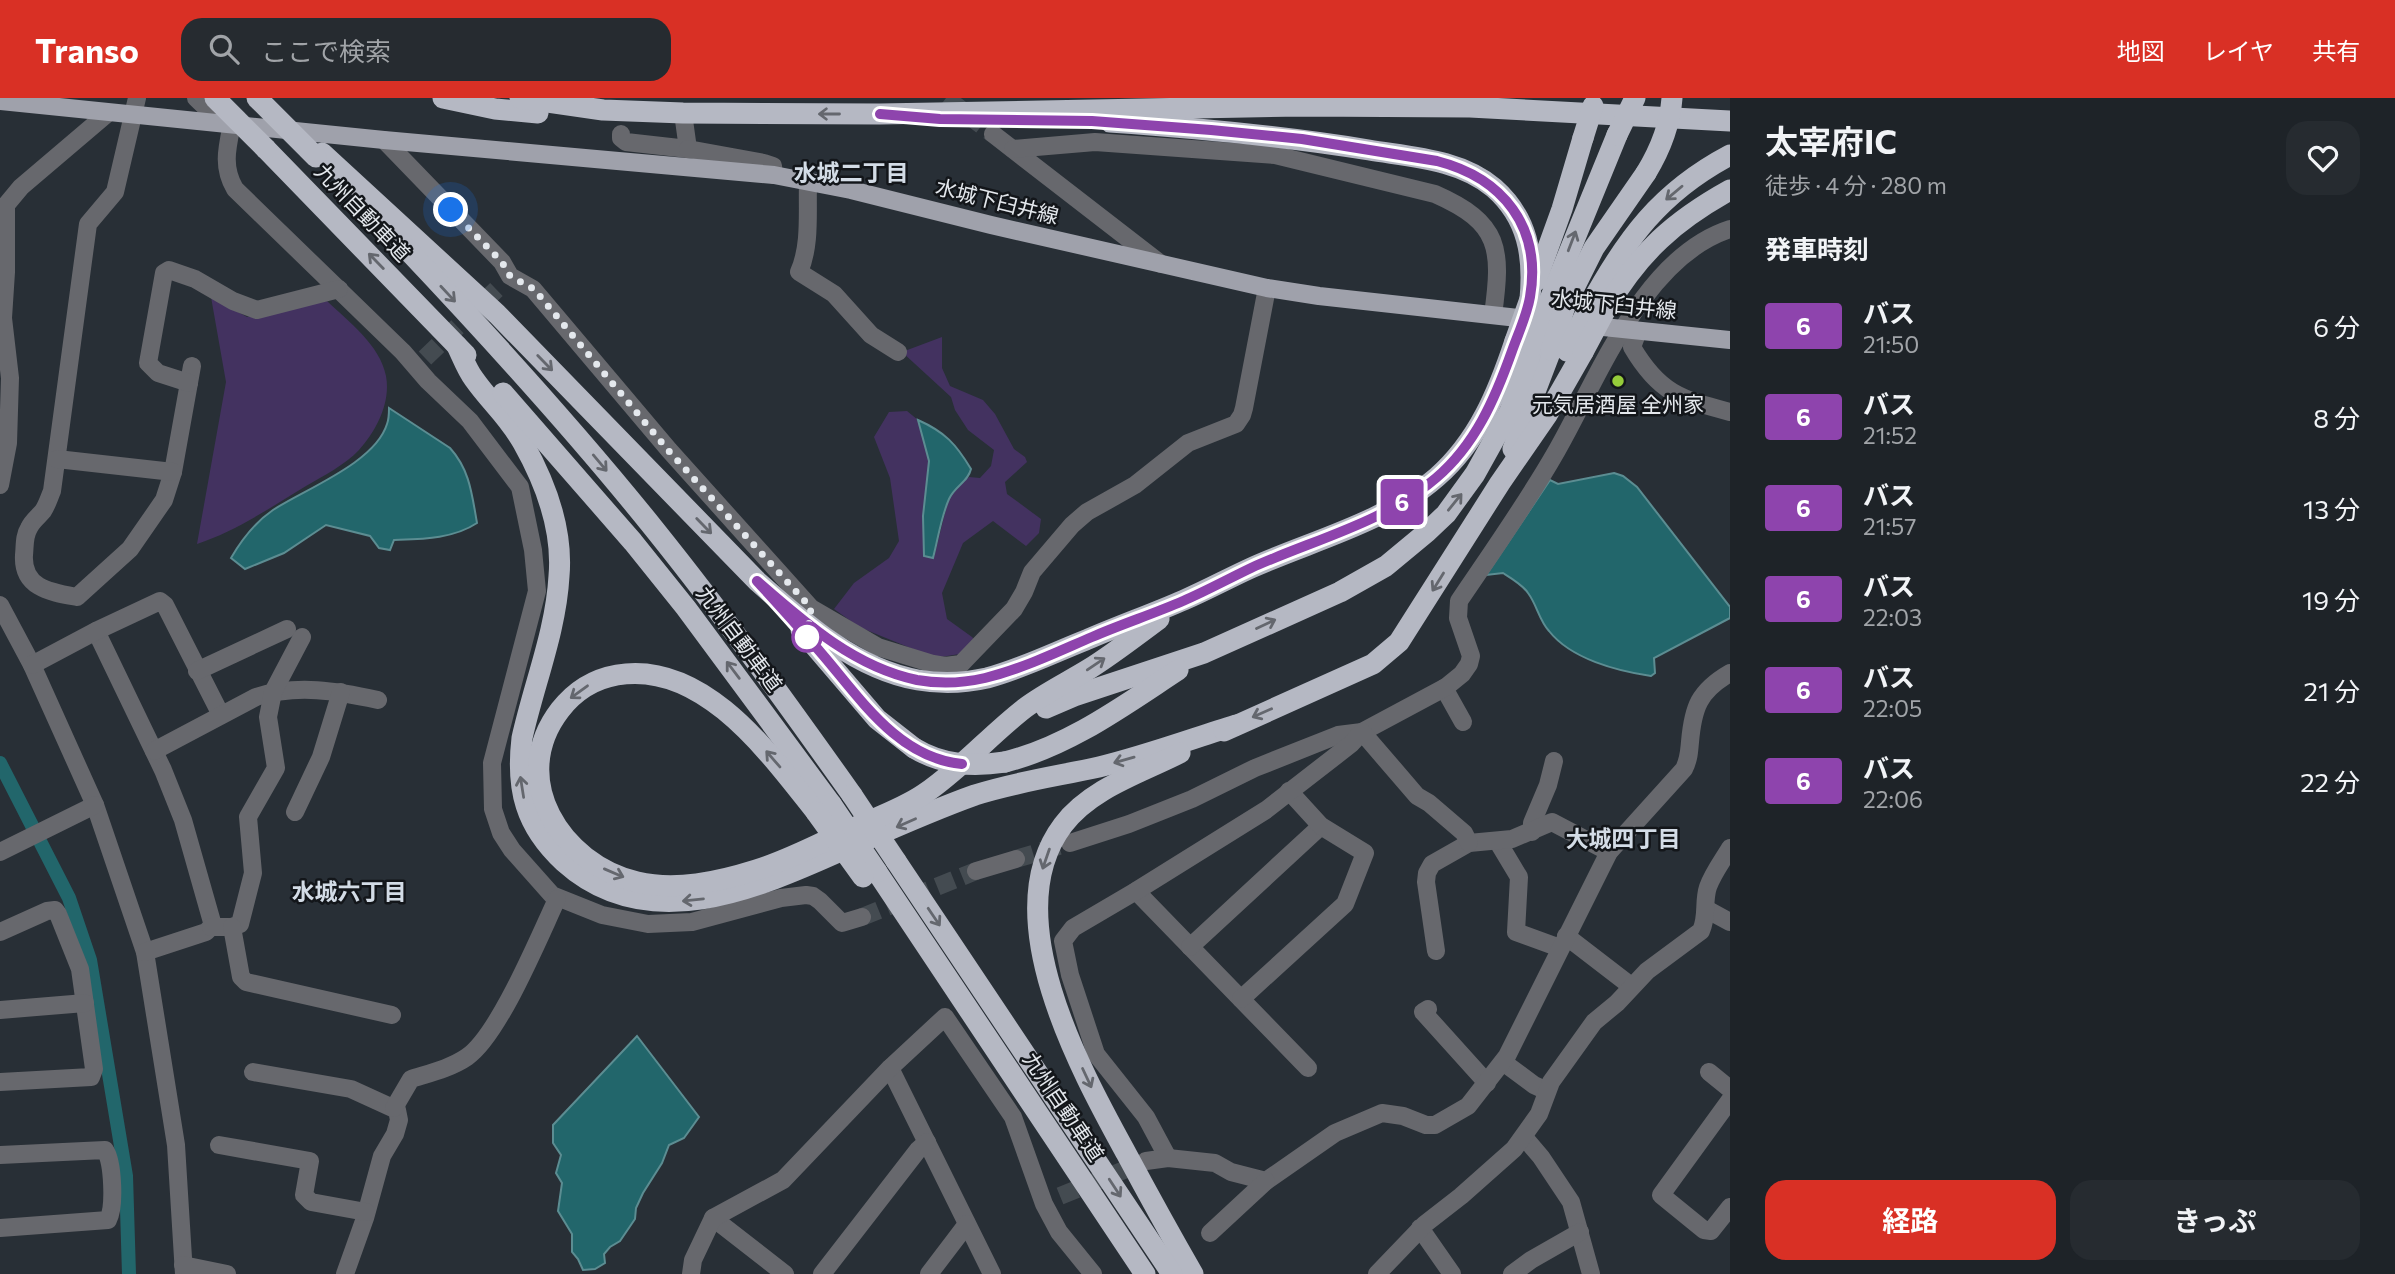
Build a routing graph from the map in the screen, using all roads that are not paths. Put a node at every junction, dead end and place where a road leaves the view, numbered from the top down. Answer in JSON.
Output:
{"nodes":[{"id":1,"x":196,"y":98,"type":"edge"},
{"id":2,"x":215,"y":98,"type":"edge"},
{"id":3,"x":260,"y":98,"type":"edge"},
{"id":4,"x":443,"y":98,"type":"edge"},
{"id":5,"x":520,"y":98,"type":"edge"},
{"id":6,"x":1522,"y":98,"type":"edge"},
{"id":7,"x":1635,"y":98,"type":"edge"},
{"id":8,"x":1672,"y":98,"type":"edge"},
{"id":9,"x":0,"y":101,"type":"edge"},
{"id":10,"x":1596,"y":101,"type":"edge"},
{"id":11,"x":135,"y":106,"type":"edge"},
{"id":12,"x":1301,"y":106,"type":"junction"},
{"id":13,"x":603,"y":110,"type":"junction"},
{"id":14,"x":108,"y":113,"type":"junction"},
{"id":15,"x":683,"y":113,"type":"junction"},
{"id":16,"x":880,"y":114,"type":"junction"},
{"id":17,"x":1730,"y":121,"type":"edge"},
{"id":18,"x":227,"y":124,"type":"junction"},
{"id":19,"x":621,"y":134,"type":"dead end"},
{"id":20,"x":993,"y":134,"type":"tunnel mouth"},
{"id":21,"x":384,"y":140,"type":"junction"},
{"id":22,"x":688,"y":149,"type":"junction"},
{"id":23,"x":1013,"y":149,"type":"junction"},
{"id":24,"x":319,"y":155,"type":"junction"},
{"id":25,"x":1730,"y":155,"type":"edge"},
{"id":26,"x":774,"y":175,"type":"junction"},
{"id":27,"x":808,"y":182,"type":"junction"},
{"id":28,"x":1730,"y":190,"type":"edge"},
{"id":29,"x":3,"y":204,"type":"edge"},
{"id":30,"x":1730,"y":229,"type":"edge"},
{"id":31,"x":1161,"y":264,"type":"junction"},
{"id":32,"x":1267,"y":288,"type":"junction"},
{"id":33,"x":339,"y":289,"type":"junction"},
{"id":34,"x":1548,"y":303,"type":"junction"},
{"id":35,"x":1598,"y":307,"type":"junction"},
{"id":36,"x":1493,"y":315,"type":"junction"},
{"id":37,"x":1631,"y":330,"type":"junction"},
{"id":38,"x":1730,"y":340,"type":"edge"},
{"id":39,"x":457,"y":345,"type":"junction"},
{"id":40,"x":1550,"y":348,"type":"junction"},
{"id":41,"x":898,"y":352,"type":"dead end"},
{"id":42,"x":1730,"y":412,"type":"edge"},
{"id":43,"x":57,"y":459,"type":"junction"},
{"id":44,"x":173,"y":472,"type":"junction"},
{"id":45,"x":1500,"y":482,"type":"junction"},
{"id":46,"x":0,"y":485,"type":"edge"},
{"id":47,"x":757,"y":581,"type":"junction"},
{"id":48,"x":1183,"y":601,"type":"junction"},
{"id":49,"x":0,"y":604,"type":"edge"},
{"id":50,"x":96,"y":631,"type":"junction"},
{"id":51,"x":1204,"y":653,"type":"junction"},
{"id":52,"x":32,"y":665,"type":"junction"},
{"id":53,"x":197,"y":671,"type":"junction"},
{"id":54,"x":1730,"y":673,"type":"edge"},
{"id":55,"x":1444,"y":688,"type":"junction"},
{"id":56,"x":273,"y":692,"type":"junction"},
{"id":57,"x":341,"y":692,"type":"junction"},
{"id":58,"x":378,"y":700,"type":"dead end"},
{"id":59,"x":221,"y":715,"type":"junction"},
{"id":60,"x":1463,"y":722,"type":"dead end"},
{"id":61,"x":1236,"y":725,"type":"junction"},
{"id":62,"x":1362,"y":732,"type":"junction"},
{"id":63,"x":982,"y":747,"type":"junction"},
{"id":64,"x":154,"y":751,"type":"junction"},
{"id":65,"x":1554,"y":761,"type":"dead end"},
{"id":66,"x":1289,"y":791,"type":"junction"},
{"id":67,"x":95,"y":805,"type":"junction"},
{"id":68,"x":823,"y":808,"type":"junction"},
{"id":69,"x":295,"y":812,"type":"dead end"},
{"id":70,"x":1321,"y":825,"type":"junction"},
{"id":71,"x":1532,"y":832,"type":"junction"},
{"id":72,"x":1498,"y":842,"type":"junction"},
{"id":73,"x":1070,"y":843,"type":"tunnel mouth"},
{"id":74,"x":1469,"y":843,"type":"junction"},
{"id":75,"x":1730,"y":848,"type":"edge"},
{"id":76,"x":0,"y":852,"type":"edge"},
{"id":77,"x":1609,"y":852,"type":"junction"},
{"id":78,"x":1016,"y":859,"type":"tunnel mouth"},
{"id":79,"x":976,"y":871,"type":"tunnel mouth"},
{"id":80,"x":1136,"y":891,"type":"junction"},
{"id":81,"x":557,"y":899,"type":"junction"},
{"id":82,"x":1706,"y":909,"type":"junction"},
{"id":83,"x":862,"y":916,"type":"tunnel mouth"},
{"id":84,"x":1730,"y":922,"type":"edge"},
{"id":85,"x":211,"y":927,"type":"junction"},
{"id":86,"x":232,"y":927,"type":"junction"},
{"id":87,"x":0,"y":932,"type":"edge"},
{"id":88,"x":1563,"y":942,"type":"junction"},
{"id":89,"x":1191,"y":947,"type":"junction"},
{"id":90,"x":145,"y":951,"type":"junction"},
{"id":91,"x":1436,"y":951,"type":"dead end"},
{"id":92,"x":1631,"y":986,"type":"junction"},
{"id":93,"x":1241,"y":999,"type":"junction"},
{"id":94,"x":85,"y":1003,"type":"junction"},
{"id":95,"x":1428,"y":1009,"type":"dead end"},
{"id":96,"x":0,"y":1010,"type":"edge"},
{"id":97,"x":392,"y":1015,"type":"dead end"},
{"id":98,"x":1503,"y":1062,"type":"junction"},
{"id":99,"x":890,"y":1068,"type":"junction"},
{"id":100,"x":1308,"y":1068,"type":"dead end"},
{"id":101,"x":253,"y":1072,"type":"dead end"},
{"id":102,"x":1709,"y":1072,"type":"dead end"},
{"id":103,"x":0,"y":1082,"type":"edge"},
{"id":104,"x":1487,"y":1083,"type":"junction"},
{"id":105,"x":1730,"y":1088,"type":"edge"},
{"id":106,"x":1547,"y":1091,"type":"junction"},
{"id":107,"x":1730,"y":1100,"type":"edge"},
{"id":108,"x":394,"y":1108,"type":"junction"},
{"id":109,"x":1524,"y":1137,"type":"junction"},
{"id":110,"x":927,"y":1142,"type":"junction"},
{"id":111,"x":219,"y":1145,"type":"dead end"},
{"id":112,"x":0,"y":1155,"type":"edge"},
{"id":113,"x":1168,"y":1158,"type":"junction"},
{"id":114,"x":1146,"y":1161,"type":"tunnel mouth"},
{"id":115,"x":1266,"y":1181,"type":"junction"},
{"id":116,"x":1730,"y":1207,"type":"edge"},
{"id":117,"x":366,"y":1212,"type":"junction"},
{"id":118,"x":713,"y":1218,"type":"junction"},
{"id":119,"x":967,"y":1224,"type":"junction"},
{"id":120,"x":0,"y":1228,"type":"edge"},
{"id":121,"x":1420,"y":1228,"type":"junction"},
{"id":122,"x":1580,"y":1232,"type":"junction"},
{"id":123,"x":1210,"y":1233,"type":"dead end"},
{"id":124,"x":183,"y":1269,"type":"edge"},
{"id":125,"x":227,"y":1274,"type":"edge"},
{"id":126,"x":345,"y":1274,"type":"edge"},
{"id":127,"x":691,"y":1274,"type":"edge"},
{"id":128,"x":785,"y":1274,"type":"edge"},
{"id":129,"x":822,"y":1274,"type":"edge"},
{"id":130,"x":929,"y":1274,"type":"edge"},
{"id":131,"x":992,"y":1274,"type":"edge"},
{"id":132,"x":1093,"y":1274,"type":"edge"},
{"id":133,"x":1145,"y":1274,"type":"edge"},
{"id":134,"x":1172,"y":1274,"type":"edge"},
{"id":135,"x":1193,"y":1274,"type":"edge"},
{"id":136,"x":1377,"y":1274,"type":"edge"},
{"id":137,"x":1452,"y":1274,"type":"edge"},
{"id":138,"x":1512,"y":1274,"type":"edge"},
{"id":139,"x":1591,"y":1274,"type":"edge"}],
"edges":[{"from":1,"to":18,"type":"street"},
{"from":39,"to":2,"type":"highway","name":"九州自動車道","one_way":true,"bridge":true},
{"from":3,"to":24,"type":"highway","bridge":true},
{"from":4,"to":13,"type":"highway"},
{"from":5,"to":13,"type":"highway"},
{"from":6,"to":12,"type":"highway"},
{"from":34,"to":7,"type":"highway","one_way":true,"bridge":true},
{"from":8,"to":34,"type":"highway","bridge":true},
{"from":9,"to":14,"type":"main road","name":"水城下臼井線"},
{"from":10,"to":34,"type":"highway","bridge":true},
{"from":11,"to":14,"type":"main road","name":"水城下臼井線"},
{"from":11,"to":18,"type":"main road","name":"水城下臼井線"},
{"from":11,"to":43,"type":"street"},
{"from":12,"to":16,"type":"highway"},
{"from":12,"to":17,"type":"highway"},
{"from":13,"to":15,"type":"highway"},
{"from":14,"to":29,"type":"street"},
{"from":16,"to":15,"type":"highway","one_way":true},
{"from":15,"to":22,"type":"street"},
{"from":16,"to":34,"type":"highway"},
{"from":18,"to":21,"type":"main road","name":"水城下臼井線"},
{"from":18,"to":33,"type":"street"},
{"from":19,"to":22,"type":"street"},
{"from":20,"to":23,"type":"street"},
{"from":21,"to":26,"type":"main road","name":"水城下臼井線"},
{"from":21,"to":32,"type":"street"},
{"from":22,"to":26,"type":"street"},
{"from":23,"to":31,"type":"street"},
{"from":23,"to":36,"type":"street"},
{"from":24,"to":47,"type":"highway","one_way":true},
{"from":24,"to":134,"type":"highway","name":"九州自動車道","one_way":true,"bridge":true},
{"from":25,"to":35,"type":"highway","one_way":true},
{"from":26,"to":27,"type":"main road","name":"水城下臼井線"},
{"from":27,"to":31,"type":"main road","name":"水城下臼井線"},
{"from":27,"to":41,"type":"street"},
{"from":28,"to":35,"type":"highway"},
{"from":29,"to":46,"type":"street"},
{"from":30,"to":37,"type":"street"},
{"from":31,"to":32,"type":"main road","name":"水城下臼井線"},
{"from":32,"to":36,"type":"main road","name":"水城下臼井線"},
{"from":33,"to":44,"type":"street"},
{"from":33,"to":81,"type":"street"},
{"from":34,"to":40,"type":"highway","bridge":true},
{"from":34,"to":40,"type":"highway","bridge":true},
{"from":35,"to":40,"type":"highway","bridge":true},
{"from":36,"to":37,"type":"main road","name":"水城下臼井線"},
{"from":37,"to":38,"type":"main road","name":"水城下臼井線"},
{"from":37,"to":42,"type":"street"},
{"from":37,"to":55,"type":"street"},
{"from":61,"to":39,"type":"highway","one_way":true},
{"from":68,"to":39,"type":"highway","name":"九州自動車道","one_way":true},
{"from":40,"to":45,"type":"highway"},
{"from":40,"to":45,"type":"highway"},
{"from":40,"to":48,"type":"highway"},
{"from":51,"to":40,"type":"highway","one_way":true},
{"from":43,"to":44,"type":"street"},
{"from":43,"to":44,"type":"street"},
{"from":45,"to":61,"type":"highway","one_way":true},
{"from":47,"to":48,"type":"highway"},
{"from":47,"to":51,"type":"highway","bridge":true},
{"from":63,"to":48,"type":"highway","one_way":true},
{"from":49,"to":52,"type":"street"},
{"from":50,"to":52,"type":"street"},
{"from":50,"to":53,"type":"street"},
{"from":50,"to":64,"type":"street"},
{"from":51,"to":63,"type":"highway"},
{"from":52,"to":67,"type":"street"},
{"from":53,"to":56,"type":"street"},
{"from":53,"to":59,"type":"street"},
{"from":54,"to":77,"type":"street"},
{"from":55,"to":60,"type":"street"},
{"from":55,"to":62,"type":"street"},
{"from":56,"to":57,"type":"street"},
{"from":56,"to":59,"type":"street"},
{"from":56,"to":86,"type":"street"},
{"from":57,"to":58,"type":"street"},
{"from":57,"to":69,"type":"street"},
{"from":59,"to":64,"type":"street"},
{"from":61,"to":135,"type":"highway","one_way":true},
{"from":62,"to":66,"type":"street"},
{"from":62,"to":73,"type":"street"},
{"from":62,"to":74,"type":"street"},
{"from":68,"to":63,"type":"highway","one_way":true},
{"from":64,"to":85,"type":"street"},
{"from":65,"to":71,"type":"street"},
{"from":66,"to":70,"type":"street"},
{"from":66,"to":80,"type":"street"},
{"from":67,"to":76,"type":"street"},
{"from":67,"to":90,"type":"street"},
{"from":68,"to":133,"type":"highway","name":"九州自動車道","bridge":true},
{"from":70,"to":89,"type":"street"},
{"from":70,"to":93,"type":"street"},
{"from":71,"to":72,"type":"street"},
{"from":71,"to":77,"type":"street"},
{"from":72,"to":74,"type":"street"},
{"from":72,"to":88,"type":"street"},
{"from":74,"to":91,"type":"street"},
{"from":75,"to":82,"type":"street"},
{"from":77,"to":88,"type":"street"},
{"from":78,"to":79,"type":"street"},
{"from":80,"to":89,"type":"street"},
{"from":80,"to":113,"type":"street"},
{"from":81,"to":83,"type":"street"},
{"from":81,"to":108,"type":"street"},
{"from":82,"to":84,"type":"street"},
{"from":82,"to":92,"type":"street"},
{"from":85,"to":86,"type":"street"},
{"from":85,"to":90,"type":"street"},
{"from":86,"to":97,"type":"street"},
{"from":87,"to":94,"type":"street"},
{"from":88,"to":92,"type":"street"},
{"from":88,"to":98,"type":"street"},
{"from":89,"to":93,"type":"street"},
{"from":90,"to":124,"type":"street"},
{"from":92,"to":106,"type":"street"},
{"from":93,"to":100,"type":"street"},
{"from":94,"to":96,"type":"street"},
{"from":94,"to":103,"type":"street"},
{"from":95,"to":104,"type":"street"},
{"from":98,"to":104,"type":"street"},
{"from":98,"to":106,"type":"street"},
{"from":99,"to":110,"type":"street"},
{"from":99,"to":118,"type":"street"},
{"from":99,"to":132,"type":"street"},
{"from":101,"to":108,"type":"street"},
{"from":102,"to":105,"type":"street"},
{"from":104,"to":115,"type":"street"},
{"from":106,"to":109,"type":"street"},
{"from":107,"to":116,"type":"street"},
{"from":108,"to":117,"type":"street"},
{"from":109,"to":121,"type":"street"},
{"from":109,"to":122,"type":"street"},
{"from":110,"to":119,"type":"street"},
{"from":110,"to":129,"type":"street"},
{"from":111,"to":117,"type":"street"},
{"from":112,"to":120,"type":"street"},
{"from":113,"to":114,"type":"street"},
{"from":113,"to":115,"type":"street"},
{"from":115,"to":123,"type":"street"},
{"from":117,"to":126,"type":"street"},
{"from":118,"to":127,"type":"street"},
{"from":118,"to":128,"type":"street"},
{"from":119,"to":130,"type":"street"},
{"from":119,"to":131,"type":"street"},
{"from":121,"to":136,"type":"street"},
{"from":121,"to":137,"type":"street"},
{"from":122,"to":138,"type":"street"},
{"from":122,"to":139,"type":"street"},
{"from":124,"to":125,"type":"street"}]}
